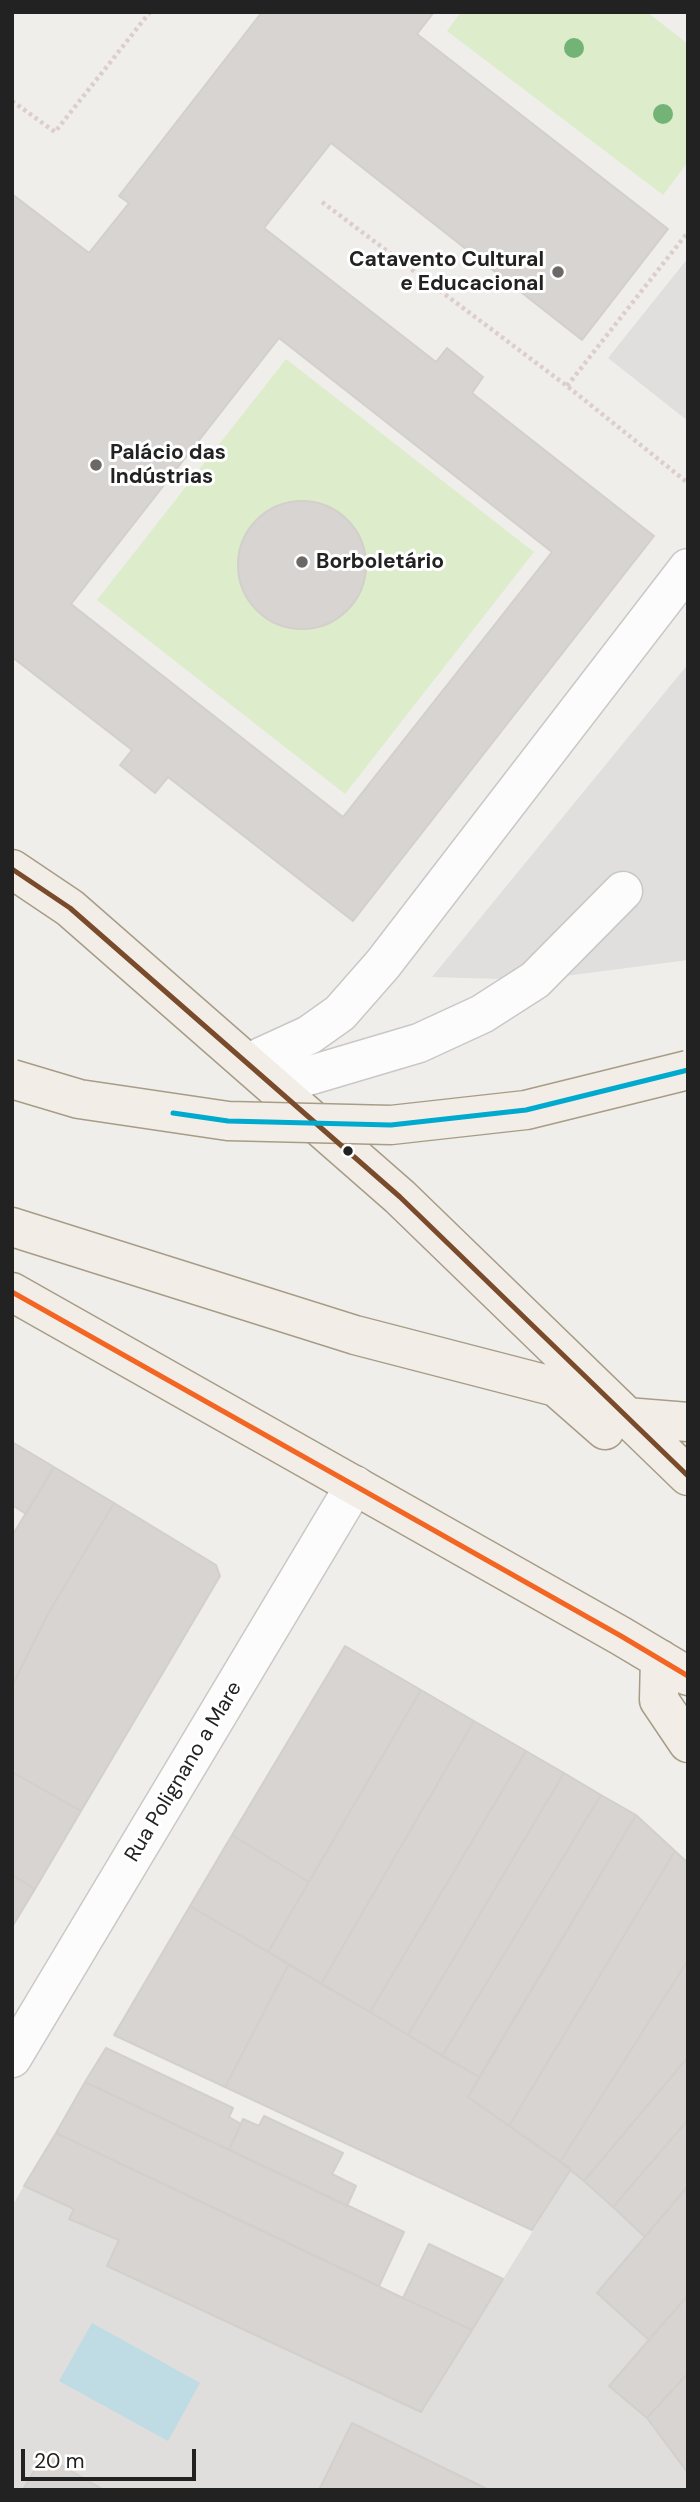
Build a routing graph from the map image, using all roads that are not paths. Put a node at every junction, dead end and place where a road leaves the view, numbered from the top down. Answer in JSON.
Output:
{"nodes":[{"id":1,"x":688,"y":568,"type":"edge"},
{"id":2,"x":12,"y":869,"type":"edge"},
{"id":3,"x":623,"y":891,"type":"dead end"},
{"id":4,"x":688,"y":1070,"type":"edge"},
{"id":5,"x":261,"y":1075,"type":"junction"},
{"id":6,"x":12,"y":1079,"type":"edge"},
{"id":7,"x":12,"y":1227,"type":"edge"},
{"id":8,"x":12,"y":1292,"type":"edge"},
{"id":9,"x":626,"y":1417,"type":"junction"},
{"id":10,"x":688,"y":1422,"type":"edge"},
{"id":11,"x":680,"y":1469,"type":"edge"},
{"id":12,"x":355,"y":1485,"type":"junction"},
{"id":13,"x":674,"y":1668,"type":"edge"},
{"id":14,"x":688,"y":1743,"type":"edge"},
{"id":15,"x":12,"y":2058,"type":"edge"}],
"edges":[{"from":1,"to":5,"type":"street"},
{"from":2,"to":5,"type":"main road"},
{"from":3,"to":5,"type":"street"},
{"from":4,"to":6,"type":"main road","bridge":true},
{"from":5,"to":9,"type":"main road"},
{"from":7,"to":11,"type":"main road"},
{"from":8,"to":12,"type":"main road"},
{"from":9,"to":10,"type":"main road"},
{"from":9,"to":11,"type":"main road"},
{"from":12,"to":13,"type":"main road"},
{"from":12,"to":15,"type":"street","name":"Rua Polignano a Mare"},
{"from":13,"to":14,"type":"main road"}]}
